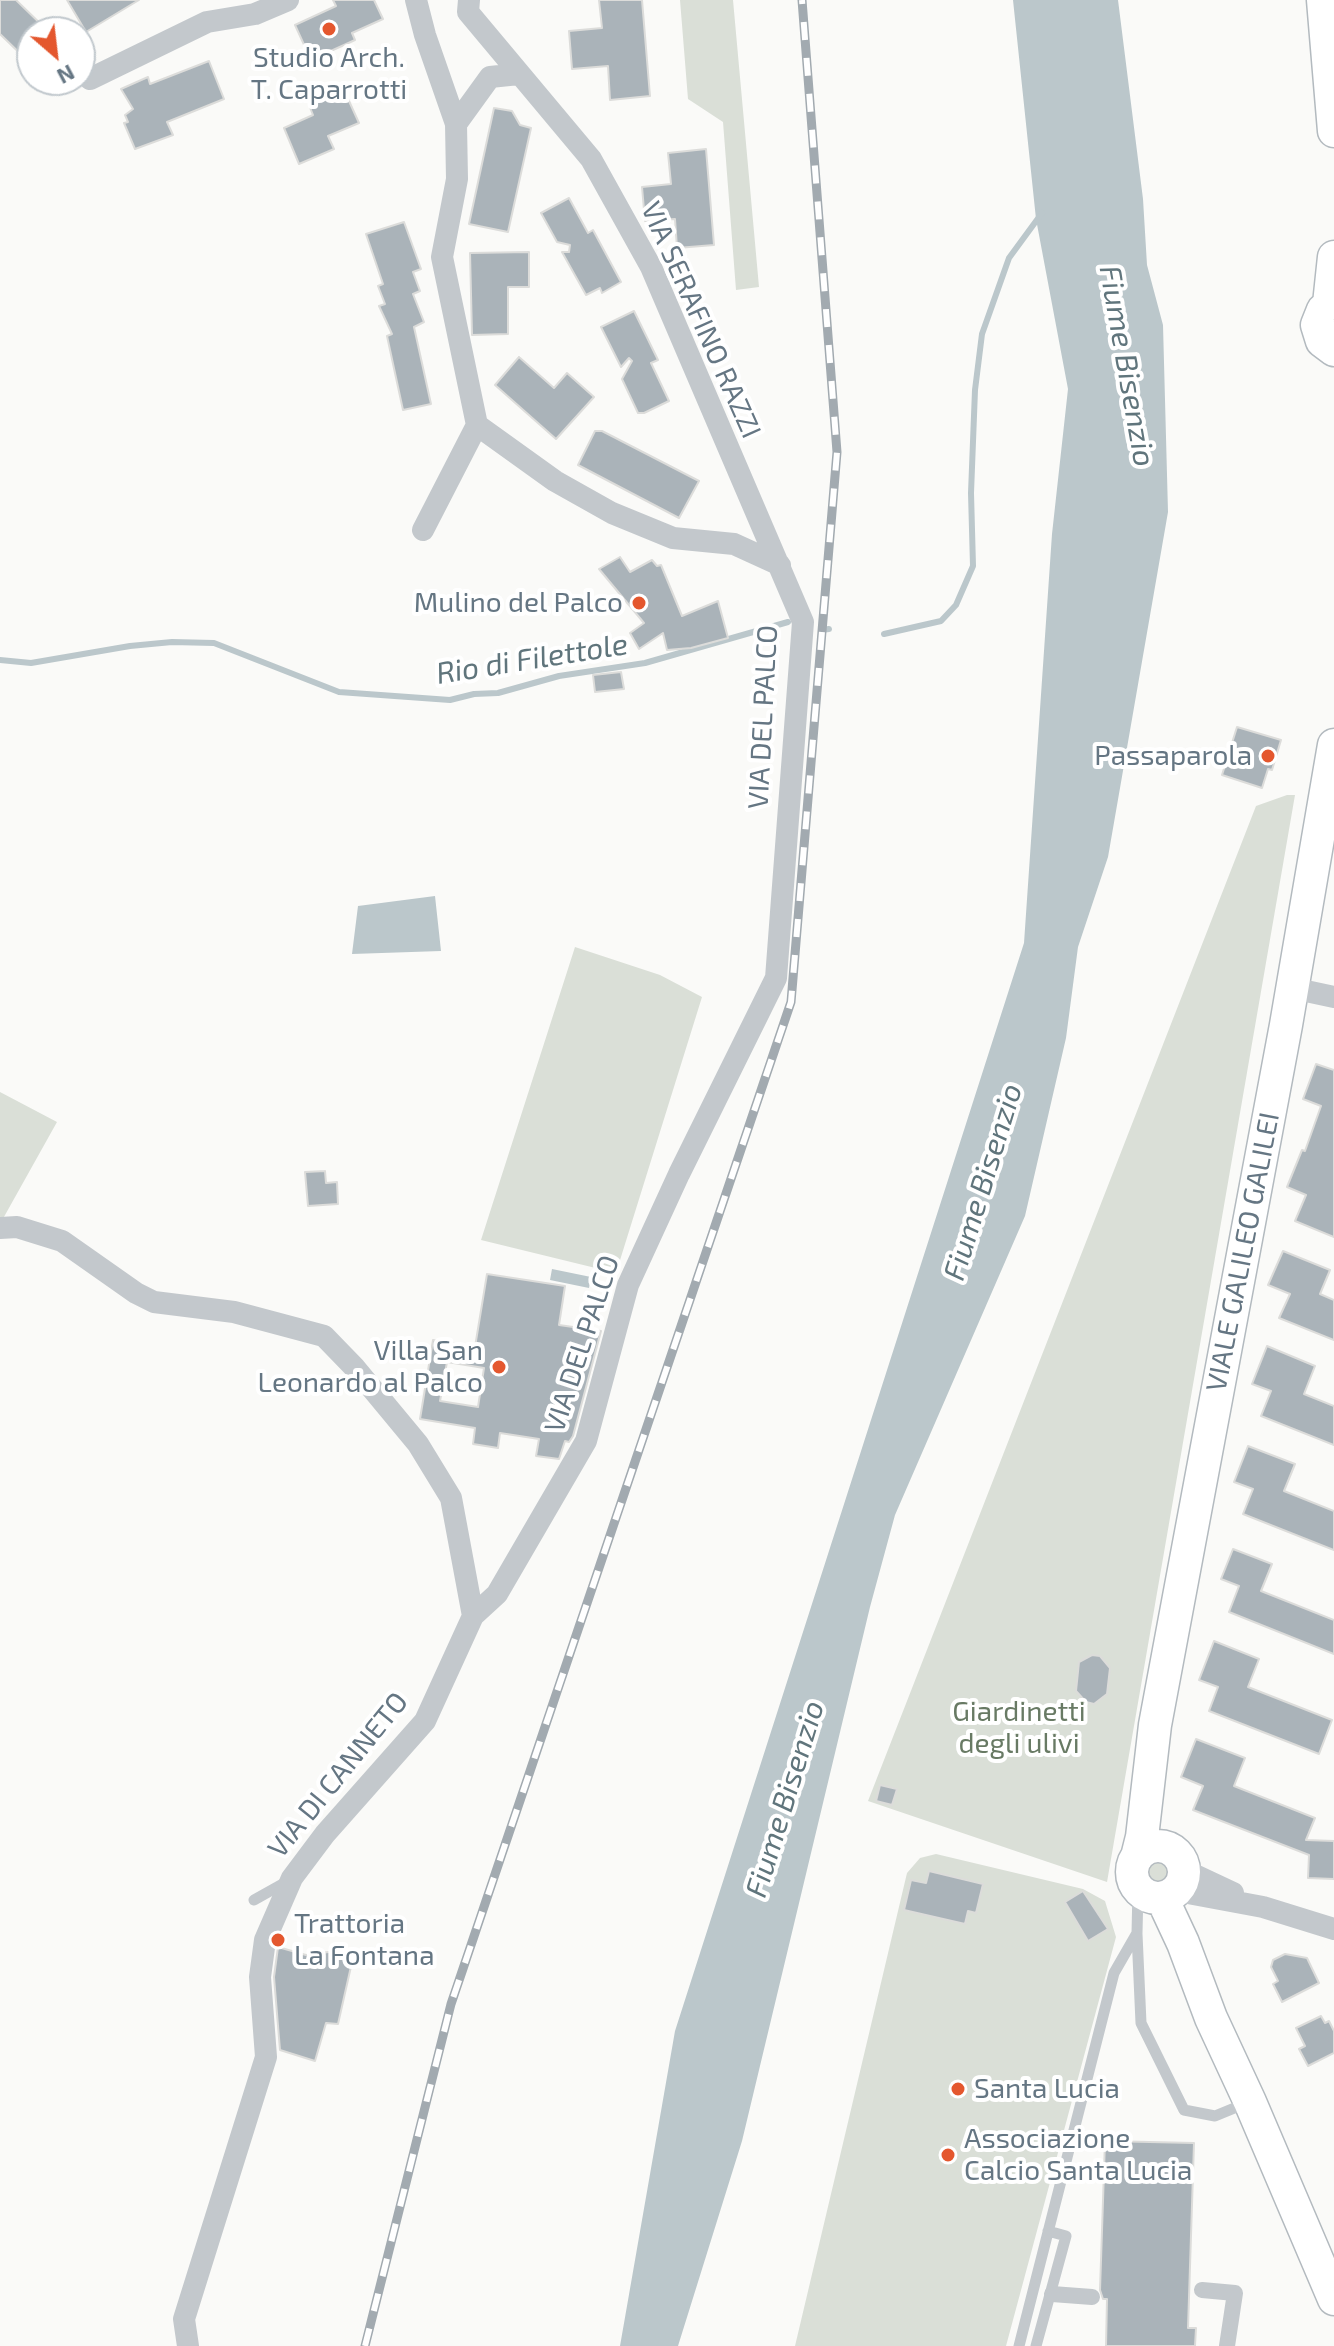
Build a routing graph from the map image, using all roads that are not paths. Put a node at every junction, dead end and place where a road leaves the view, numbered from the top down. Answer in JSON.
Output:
{"nodes":[{"id":1,"x":288,"y":0,"type":"edge"},
{"id":2,"x":416,"y":0,"type":"edge"},
{"id":3,"x":469,"y":0,"type":"edge"},
{"id":4,"x":1323,"y":0,"type":"edge"},
{"id":5,"x":519,"y":74,"type":"junction"},
{"id":6,"x":96,"y":76,"type":"edge"},
{"id":7,"x":456,"y":124,"type":"junction"},
{"id":8,"x":1334,"y":131,"type":"edge"},
{"id":9,"x":1334,"y":257,"type":"edge"},
{"id":10,"x":1332,"y":303,"type":"edge"},
{"id":11,"x":1332,"y":354,"type":"edge"},
{"id":12,"x":477,"y":425,"type":"junction"},
{"id":13,"x":423,"y":530,"type":"dead end"},
{"id":14,"x":761,"y":530,"type":"junction"},
{"id":15,"x":734,"y":544,"type":"junction"},
{"id":16,"x":780,"y":565,"type":"junction"},
{"id":17,"x":1334,"y":745,"type":"edge"},
{"id":18,"x":1292,"y":988,"type":"junction"},
{"id":19,"x":1334,"y":997,"type":"edge"},
{"id":20,"x":0,"y":1228,"type":"edge"},
{"id":21,"x":473,"y":1616,"type":"junction"},
{"id":22,"x":1150,"y":1760,"type":"junction"},
{"id":23,"x":292,"y":1878,"type":"junction"},
{"id":24,"x":1162,"y":1882,"type":"junction"},
{"id":25,"x":254,"y":1900,"type":"dead end"},
{"id":26,"x":1334,"y":1929,"type":"edge"},
{"id":27,"x":1137,"y":1933,"type":"junction"},
{"id":28,"x":1250,"y":2102,"type":"junction"},
{"id":29,"x":1048,"y":2231,"type":"junction"},
{"id":30,"x":1202,"y":2290,"type":"dead end"},
{"id":31,"x":1052,"y":2294,"type":"junction"},
{"id":32,"x":1092,"y":2297,"type":"dead end"},
{"id":33,"x":1334,"y":2299,"type":"edge"},
{"id":34,"x":188,"y":2346,"type":"edge"},
{"id":35,"x":1019,"y":2346,"type":"edge"},
{"id":36,"x":1036,"y":2346,"type":"edge"},
{"id":37,"x":1227,"y":2346,"type":"edge"}],
"edges":[{"from":1,"to":6,"type":"street"},
{"from":2,"to":7,"type":"street"},
{"from":3,"to":5,"type":"street","name":"VIA SERAFINO RAZZI"},
{"from":4,"to":8,"type":"main road"},
{"from":5,"to":7,"type":"street"},
{"from":5,"to":14,"type":"street","name":"VIA SERAFINO RAZZI"},
{"from":7,"to":12,"type":"street"},
{"from":9,"to":10,"type":"main road"},
{"from":10,"to":11,"type":"main road"},
{"from":12,"to":13,"type":"street"},
{"from":12,"to":15,"type":"street"},
{"from":14,"to":15,"type":"street"},
{"from":14,"to":16,"type":"street","name":"VIA SERAFINO RAZZI"},
{"from":15,"to":16,"type":"street"},
{"from":16,"to":21,"type":"street","name":"VIA DEL PALCO"},
{"from":17,"to":18,"type":"main road","name":"VIALE GALILEO GALILEI"},
{"from":18,"to":19,"type":"street"},
{"from":18,"to":22,"type":"main road","name":"VIALE GALILEO GALILEI"},
{"from":20,"to":21,"type":"street"},
{"from":21,"to":23,"type":"street","name":"VIA DI CANNETO"},
{"from":22,"to":24,"type":"main road","name":"VIALE GALILEO GALILEI"},
{"from":22,"to":24,"type":"main road","name":"VIALE GALILEO GALILEI"},
{"from":23,"to":25,"type":"lane"},
{"from":23,"to":34,"type":"street","name":"VIA DI CANNETO"},
{"from":24,"to":26,"type":"street"},
{"from":24,"to":27,"type":"lane"},
{"from":24,"to":28,"type":"main road","name":"VIALE GALILEO GALILEI"},
{"from":27,"to":28,"type":"lane"},
{"from":27,"to":29,"type":"lane"},
{"from":28,"to":33,"type":"main road","name":"VIALE GALILEO GALILEI"},
{"from":29,"to":31,"type":"lane"},
{"from":29,"to":35,"type":"lane"},
{"from":30,"to":37,"type":"street"},
{"from":31,"to":32,"type":"street"},
{"from":31,"to":36,"type":"lane"}]}
